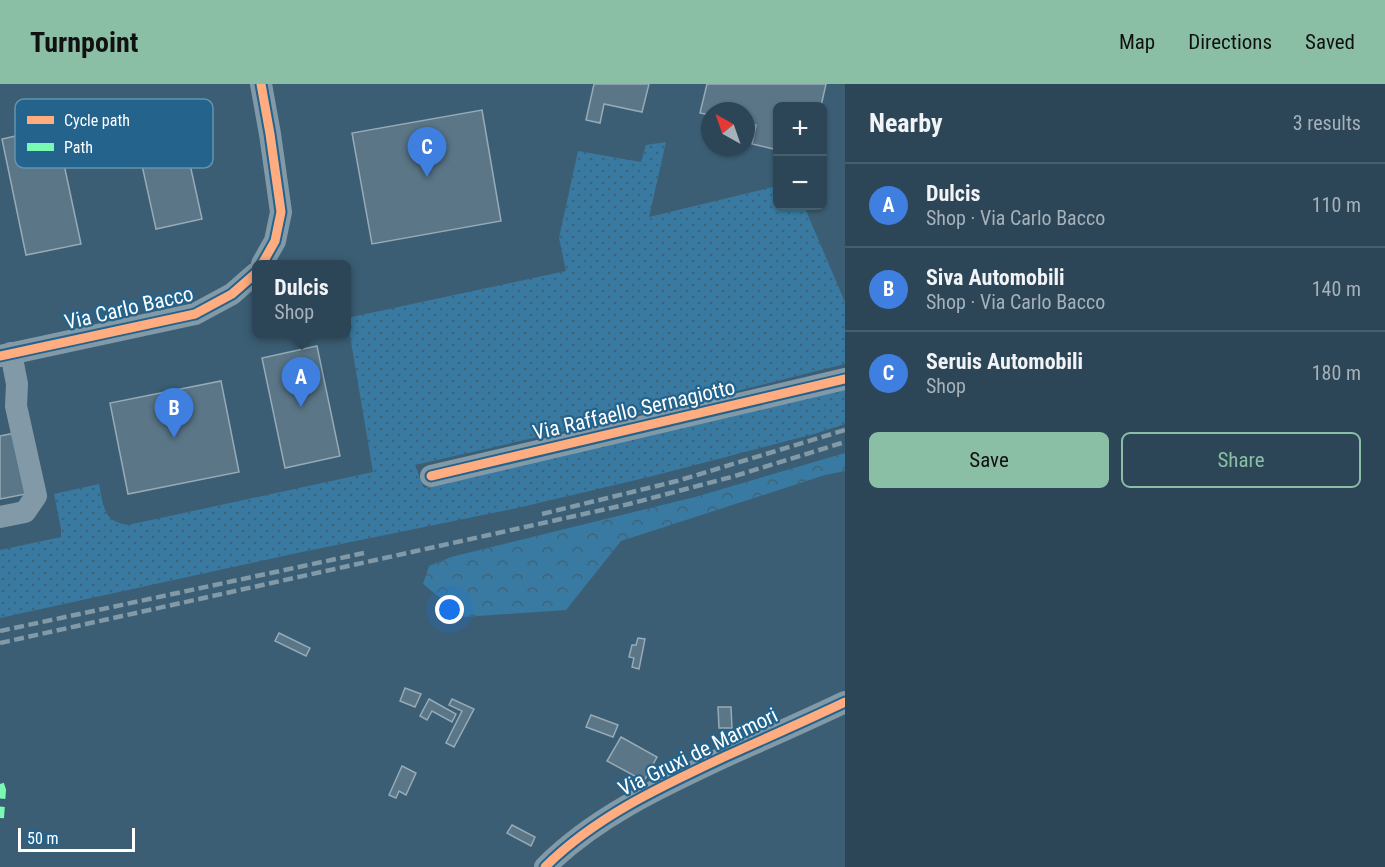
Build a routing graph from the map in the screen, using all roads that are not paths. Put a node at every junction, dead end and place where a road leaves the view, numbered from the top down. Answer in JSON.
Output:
{"nodes":[{"id":1,"x":261,"y":84,"type":"edge"},
{"id":2,"x":264,"y":260,"type":"edge"},
{"id":3,"x":252,"y":276,"type":"edge"},
{"id":4,"x":5,"y":354,"type":"edge"},
{"id":5,"x":845,"y":379,"type":"edge"},
{"id":6,"x":8,"y":408,"type":"edge"},
{"id":7,"x":431,"y":476,"type":"dead end"},
{"id":8,"x":0,"y":517,"type":"edge"},
{"id":9,"x":845,"y":702,"type":"edge"},
{"id":10,"x":545,"y":867,"type":"edge"}],
"edges":[{"from":1,"to":2,"type":"street"},
{"from":3,"to":4,"type":"street","name":"Via Carlo Bacco"},
{"from":4,"to":6,"type":"street"},
{"from":5,"to":7,"type":"street","name":"Via Raffaello Sernagiotto"},
{"from":6,"to":8,"type":"street"},
{"from":9,"to":10,"type":"street","name":"Via Gruxi de Marmori"}]}
